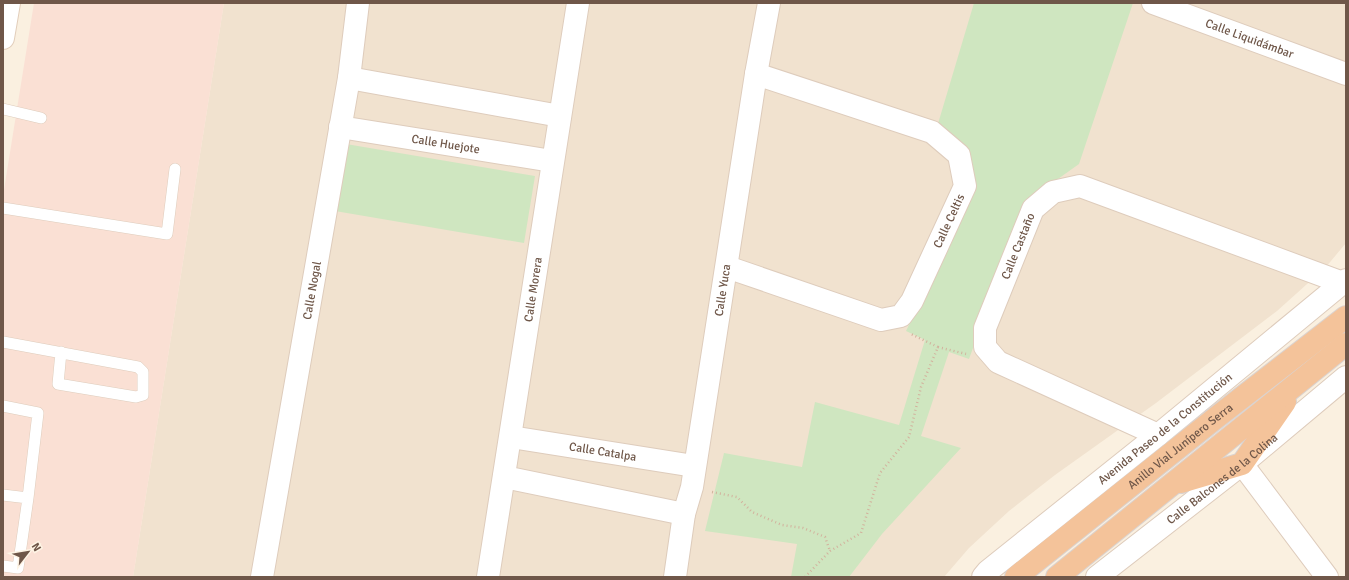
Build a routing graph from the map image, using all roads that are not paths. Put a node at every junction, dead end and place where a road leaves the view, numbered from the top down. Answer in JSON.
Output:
{"nodes":[{"id":1,"x":9,"y":3,"type":"edge"},
{"id":2,"x":358,"y":3,"type":"edge"},
{"id":3,"x":578,"y":3,"type":"edge"},
{"id":4,"x":769,"y":3,"type":"edge"},
{"id":5,"x":1153,"y":3,"type":"edge"},
{"id":6,"x":3,"y":38,"type":"edge"},
{"id":7,"x":756,"y":74,"type":"junction"},
{"id":8,"x":1346,"y":74,"type":"edge"},
{"id":9,"x":349,"y":78,"type":"junction"},
{"id":10,"x":3,"y":109,"type":"edge"},
{"id":11,"x":560,"y":116,"type":"junction"},
{"id":12,"x":41,"y":118,"type":"dead end"},
{"id":13,"x":340,"y":127,"type":"junction"},
{"id":14,"x":552,"y":161,"type":"junction"},
{"id":15,"x":175,"y":169,"type":"dead end"},
{"id":16,"x":3,"y":208,"type":"edge"},
{"id":17,"x":727,"y":267,"type":"junction"},
{"id":18,"x":1345,"y":282,"type":"edge"},
{"id":19,"x":1346,"y":317,"type":"edge"},
{"id":20,"x":3,"y":342,"type":"edge"},
{"id":21,"x":1346,"y":344,"type":"edge"},
{"id":22,"x":61,"y":352,"type":"junction"},
{"id":23,"x":1346,"y":378,"type":"edge"},
{"id":24,"x":1300,"y":382,"type":"junction"},
{"id":25,"x":3,"y":406,"type":"edge"},
{"id":26,"x":1158,"y":434,"type":"junction"},
{"id":27,"x":511,"y":437,"type":"junction"},
{"id":28,"x":1242,"y":464,"type":"junction"},
{"id":29,"x":694,"y":466,"type":"junction"},
{"id":30,"x":504,"y":477,"type":"junction"},
{"id":31,"x":1171,"y":485,"type":"junction"},
{"id":32,"x":3,"y":495,"type":"edge"},
{"id":33,"x":28,"y":498,"type":"junction"},
{"id":34,"x":684,"y":514,"type":"junction"},
{"id":35,"x":3,"y":566,"type":"edge"},
{"id":36,"x":262,"y":577,"type":"edge"},
{"id":37,"x":488,"y":577,"type":"edge"},
{"id":38,"x":675,"y":577,"type":"edge"},
{"id":39,"x":983,"y":577,"type":"edge"},
{"id":40,"x":1016,"y":577,"type":"edge"},
{"id":41,"x":1057,"y":577,"type":"edge"},
{"id":42,"x":1096,"y":577,"type":"edge"},
{"id":43,"x":1327,"y":577,"type":"edge"}],
"edges":[{"from":1,"to":6,"type":"street"},
{"from":2,"to":9,"type":"street","name":"Calle Nogal"},
{"from":3,"to":11,"type":"street","name":"Calle Morera"},
{"from":4,"to":7,"type":"street","name":"Calle Yuca"},
{"from":5,"to":8,"type":"street","name":"Calle Liquidámbar"},
{"from":7,"to":17,"type":"street","name":"Calle Yuca"},
{"from":7,"to":17,"type":"street","name":"Calle Celtis"},
{"from":9,"to":11,"type":"street"},
{"from":9,"to":13,"type":"street","name":"Calle Nogal"},
{"from":10,"to":12,"type":"lane"},
{"from":11,"to":14,"type":"street","name":"Calle Morera"},
{"from":13,"to":14,"type":"street","name":"Calle Huejote"},
{"from":13,"to":36,"type":"street","name":"Calle Nogal"},
{"from":14,"to":27,"type":"street","name":"Calle Morera"},
{"from":15,"to":16,"type":"lane"},
{"from":17,"to":29,"type":"street","name":"Calle Yuca"},
{"from":18,"to":26,"type":"street","name":"Avenida Paseo de la Constitución"},
{"from":18,"to":26,"type":"street","name":"Calle Castaño"},
{"from":19,"to":40,"type":"highway","name":"Anillo Vial Junípero Serra"},
{"from":20,"to":22,"type":"lane"},
{"from":21,"to":24,"type":"highway","name":"Anillo Vial Junípero Serra"},
{"from":22,"to":22,"type":"lane"},
{"from":23,"to":28,"type":"street","name":"Calle Balcones de la Colina"},
{"from":24,"to":28,"type":"highway"},
{"from":24,"to":31,"type":"highway","name":"Anillo Vial Junípero Serra"},
{"from":25,"to":33,"type":"lane"},
{"from":26,"to":39,"type":"street","name":"Avenida Paseo de la Constitución"},
{"from":27,"to":29,"type":"street","name":"Calle Catalpa"},
{"from":27,"to":30,"type":"street","name":"Calle Morera"},
{"from":28,"to":31,"type":"highway"},
{"from":28,"to":42,"type":"street","name":"Calle Balcones de la Colina"},
{"from":28,"to":43,"type":"street"},
{"from":29,"to":34,"type":"street","name":"Calle Yuca"},
{"from":30,"to":34,"type":"street"},
{"from":30,"to":37,"type":"street","name":"Calle Morera"},
{"from":31,"to":41,"type":"highway","name":"Anillo Vial Junípero Serra"},
{"from":32,"to":33,"type":"lane"},
{"from":33,"to":35,"type":"lane"},
{"from":34,"to":38,"type":"street","name":"Calle Yuca"}]}
